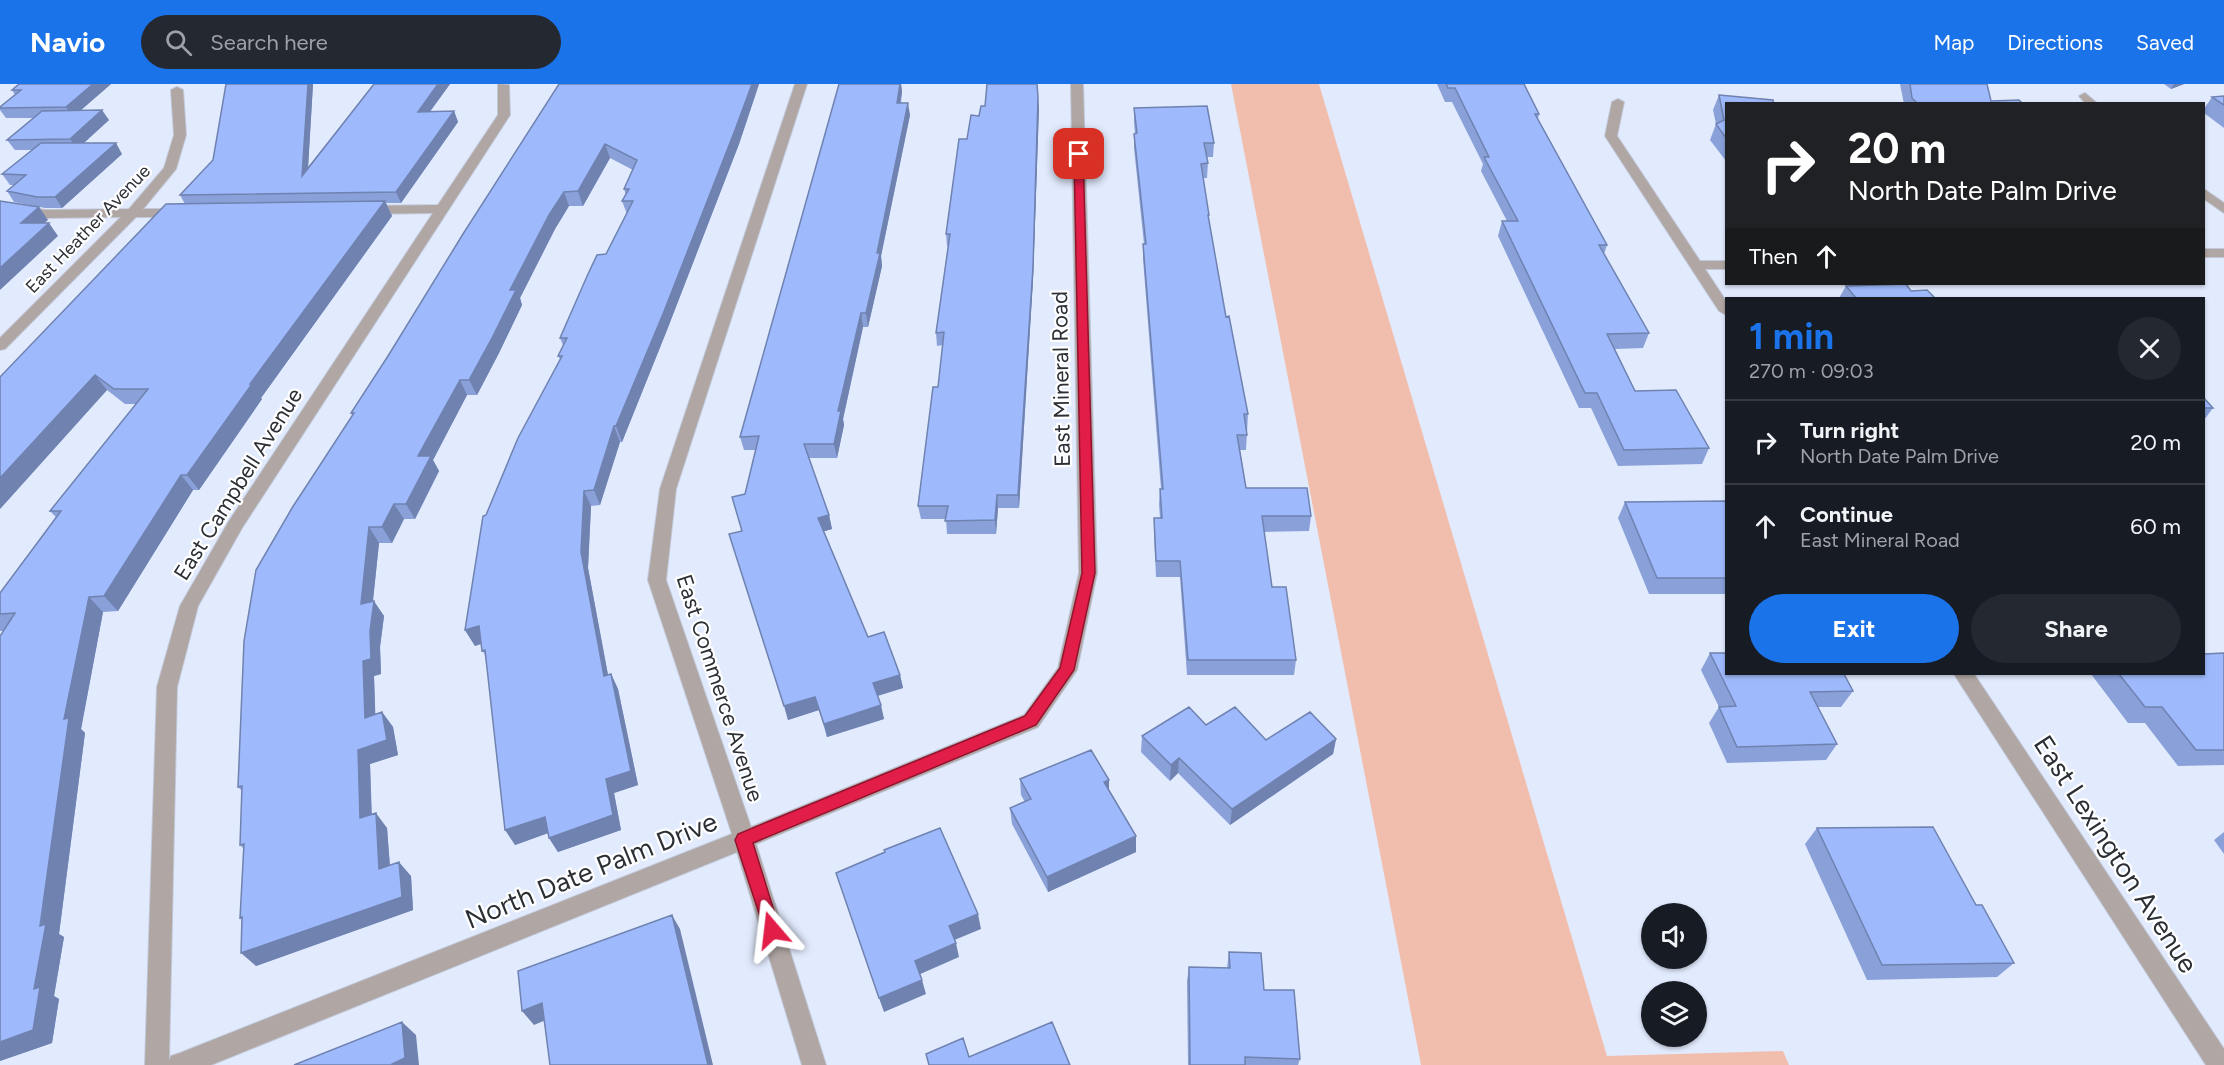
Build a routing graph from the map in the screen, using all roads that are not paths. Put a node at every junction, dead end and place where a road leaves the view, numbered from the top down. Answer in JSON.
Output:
{"nodes":[{"id":1,"x":801,"y":84,"type":"edge"},
{"id":2,"x":1077,"y":84,"type":"edge"},
{"id":3,"x":504,"y":85,"type":"edge"},
{"id":4,"x":177,"y":90,"type":"dead end"},
{"id":5,"x":1618,"y":102,"type":"dead end"},
{"id":6,"x":2205,"y":194,"type":"edge"},
{"id":7,"x":0,"y":206,"type":"edge"},
{"id":8,"x":443,"y":209,"type":"junction"},
{"id":9,"x":2224,"y":209,"type":"edge"},
{"id":10,"x":347,"y":211,"type":"edge"},
{"id":11,"x":192,"y":213,"type":"edge"},
{"id":12,"x":132,"y":214,"type":"junction"},
{"id":13,"x":2205,"y":253,"type":"edge"},
{"id":14,"x":2224,"y":253,"type":"edge"},
{"id":15,"x":1696,"y":265,"type":"junction"},
{"id":16,"x":1725,"y":265,"type":"edge"},
{"id":17,"x":1725,"y":309,"type":"edge"},
{"id":18,"x":0,"y":346,"type":"edge"},
{"id":19,"x":1066,"y":670,"type":"joint"},
{"id":20,"x":1965,"y":675,"type":"edge"},
{"id":21,"x":744,"y":840,"type":"junction"},
{"id":22,"x":157,"y":1065,"type":"edge"},
{"id":23,"x":180,"y":1065,"type":"edge"},
{"id":24,"x":814,"y":1065,"type":"edge"},
{"id":25,"x":2220,"y":1065,"type":"edge"}],
"edges":[{"from":1,"to":21,"type":"street","name":"East Commerce Avenue"},
{"from":2,"to":19,"type":"street","name":"East Mineral Road"},
{"from":3,"to":8,"type":"street","name":"East Campbell Avenue"},
{"from":4,"to":12,"type":"street","name":"East Heather Avenue"},
{"from":5,"to":15,"type":"street"},
{"from":6,"to":9,"type":"street"},
{"from":7,"to":12,"type":"street"},
{"from":8,"to":10,"type":"street"},
{"from":8,"to":22,"type":"street","name":"East Campbell Avenue"},
{"from":11,"to":12,"type":"street"},
{"from":12,"to":18,"type":"street","name":"East Heather Avenue"},
{"from":13,"to":14,"type":"street"},
{"from":15,"to":16,"type":"street"},
{"from":15,"to":17,"type":"street"},
{"from":19,"to":21,"type":"street","name":"North Date Palm Drive"},
{"from":20,"to":25,"type":"street","name":"East Lexington Avenue"},
{"from":21,"to":23,"type":"street","name":"North Date Palm Drive"},
{"from":21,"to":24,"type":"street","name":"East Commerce Avenue"}]}
